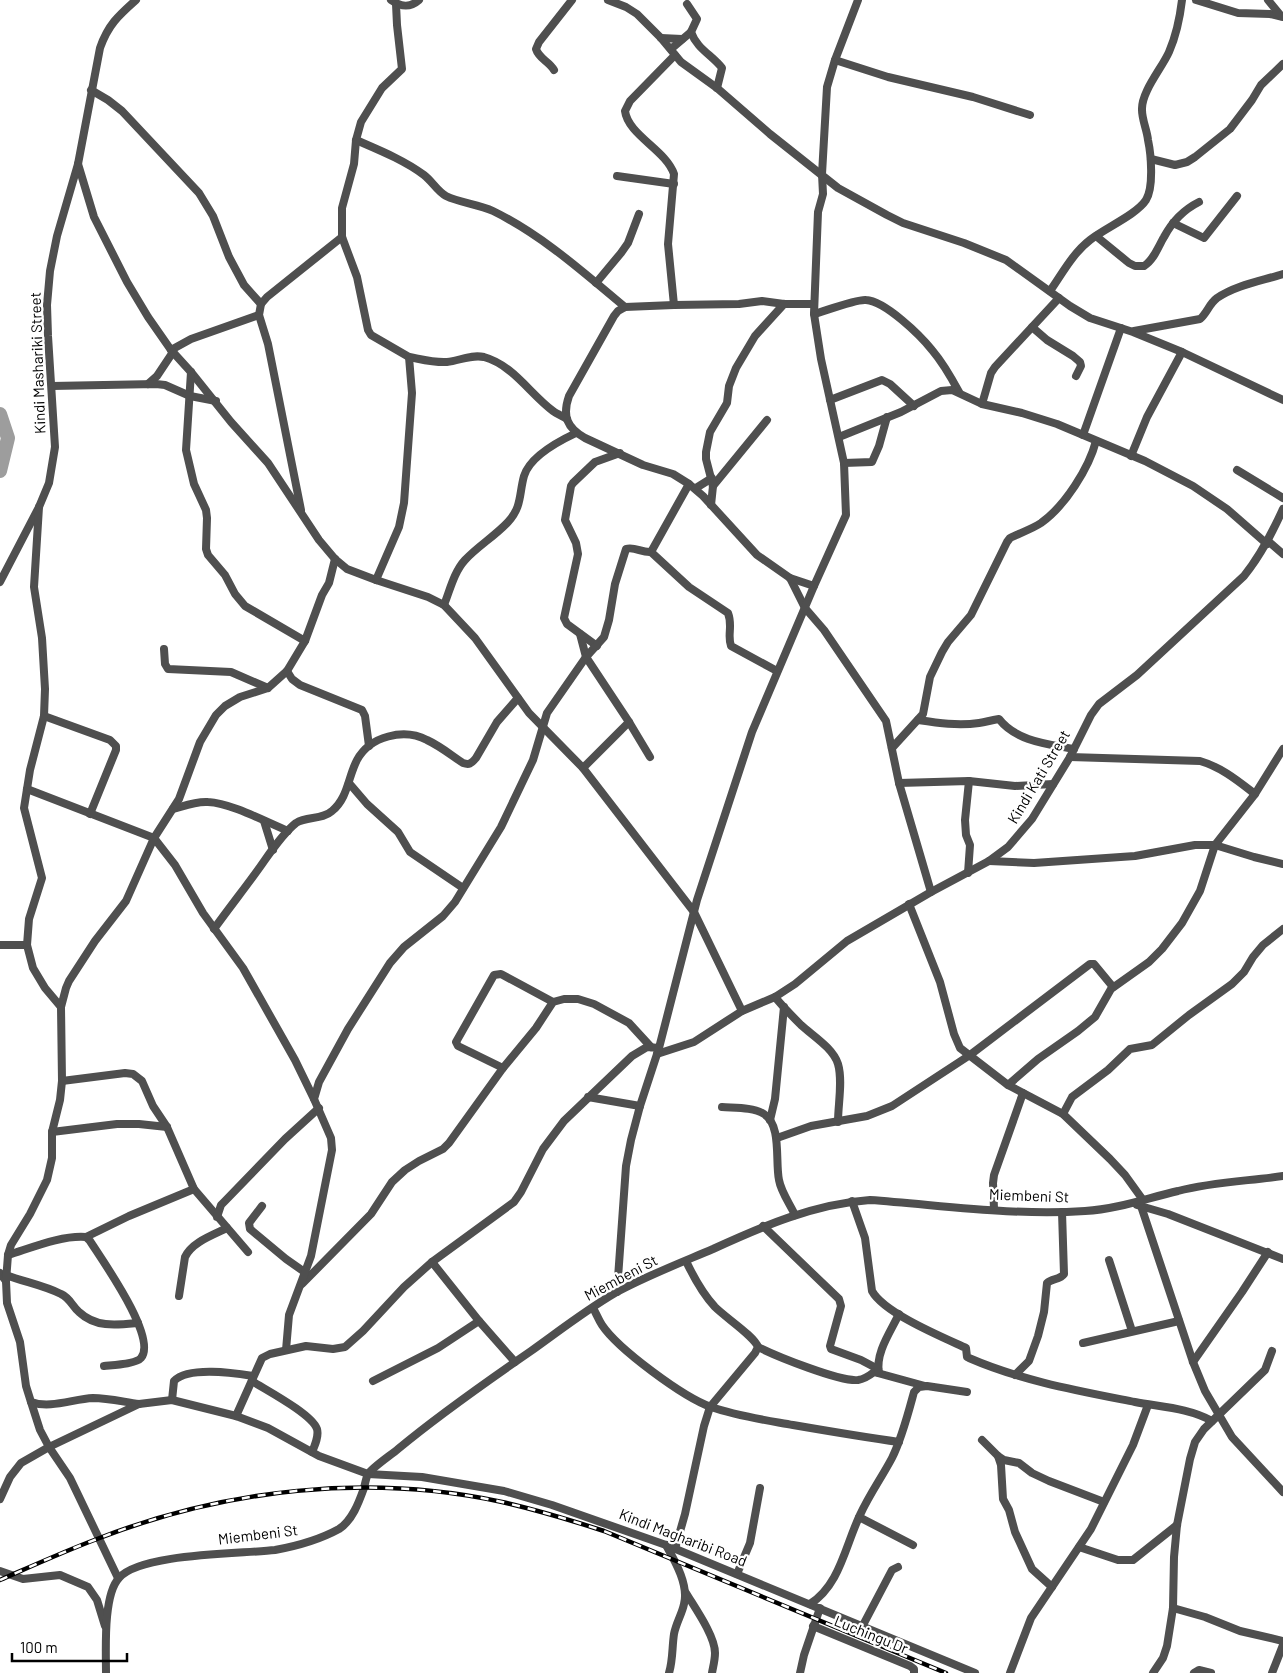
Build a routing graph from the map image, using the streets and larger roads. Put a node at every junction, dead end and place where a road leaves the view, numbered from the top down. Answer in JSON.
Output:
{"nodes":[{"id":1,"x":136,"y":0,"type":"edge"},
{"id":2,"x":419,"y":0,"type":"edge"},
{"id":3,"x":572,"y":0,"type":"edge"},
{"id":4,"x":608,"y":0,"type":"edge"},
{"id":5,"x":858,"y":0,"type":"edge"},
{"id":6,"x":1182,"y":0,"type":"edge"},
{"id":7,"x":1196,"y":0,"type":"edge"},
{"id":8,"x":1268,"y":0,"type":"edge"},
{"id":9,"x":394,"y":2,"type":"edge"},
{"id":10,"x":687,"y":4,"type":"dead end"},
{"id":11,"x":1282,"y":17,"type":"edge"},
{"id":12,"x":691,"y":32,"type":"junction"},
{"id":13,"x":661,"y":38,"type":"junction"},
{"id":14,"x":682,"y":39,"type":"junction"},
{"id":15,"x":673,"y":52,"type":"junction"},
{"id":16,"x":835,"y":60,"type":"junction"},
{"id":17,"x":1283,"y":64,"type":"edge"},
{"id":18,"x":554,"y":70,"type":"dead end"},
{"id":19,"x":717,"y":88,"type":"junction"},
{"id":20,"x":92,"y":90,"type":"junction"},
{"id":21,"x":1030,"y":115,"type":"dead end"},
{"id":22,"x":356,"y":140,"type":"junction"},
{"id":23,"x":1150,"y":158,"type":"junction"},
{"id":24,"x":78,"y":164,"type":"junction"},
{"id":25,"x":822,"y":174,"type":"junction"},
{"id":26,"x":616,"y":176,"type":"dead end"},
{"id":27,"x":674,"y":184,"type":"junction"},
{"id":28,"x":1237,"y":196,"type":"dead end"},
{"id":29,"x":1199,"y":202,"type":"dead end"},
{"id":30,"x":639,"y":214,"type":"dead end"},
{"id":31,"x":1173,"y":223,"type":"junction"},
{"id":32,"x":1096,"y":236,"type":"junction"},
{"id":33,"x":342,"y":237,"type":"junction"},
{"id":34,"x":1283,"y":274,"type":"edge"},
{"id":35,"x":596,"y":283,"type":"junction"},
{"id":36,"x":1050,"y":290,"type":"junction"},
{"id":37,"x":1059,"y":298,"type":"junction"},
{"id":38,"x":261,"y":304,"type":"junction"},
{"id":39,"x":674,"y":304,"type":"junction"},
{"id":40,"x":784,"y":304,"type":"junction"},
{"id":41,"x":814,"y":304,"type":"junction"},
{"id":42,"x":625,"y":307,"type":"junction"},
{"id":43,"x":814,"y":314,"type":"junction"},
{"id":44,"x":259,"y":315,"type":"junction"},
{"id":45,"x":1032,"y":327,"type":"junction"},
{"id":46,"x":1121,"y":328,"type":"junction"},
{"id":47,"x":1133,"y":332,"type":"junction"},
{"id":48,"x":172,"y":351,"type":"junction"},
{"id":49,"x":1182,"y":352,"type":"junction"},
{"id":50,"x":409,"y":356,"type":"junction"},
{"id":51,"x":191,"y":372,"type":"junction"},
{"id":52,"x":1076,"y":376,"type":"dead end"},
{"id":53,"x":148,"y":384,"type":"junction"},
{"id":54,"x":52,"y":386,"type":"junction"},
{"id":55,"x":958,"y":392,"type":"junction"},
{"id":56,"x":190,"y":396,"type":"junction"},
{"id":57,"x":830,"y":400,"type":"junction"},
{"id":58,"x":1283,"y":400,"type":"edge"},
{"id":59,"x":216,"y":402,"type":"junction"},
{"id":60,"x":982,"y":404,"type":"junction"},
{"id":61,"x":914,"y":406,"type":"junction"},
{"id":62,"x":887,"y":417,"type":"junction"},
{"id":63,"x":567,"y":419,"type":"junction"},
{"id":64,"x":767,"y":420,"type":"dead end"},
{"id":65,"x":576,"y":433,"type":"junction"},
{"id":66,"x":1083,"y":435,"type":"junction"},
{"id":67,"x":839,"y":437,"type":"junction"},
{"id":68,"x":1096,"y":441,"type":"junction"},
{"id":69,"x":620,"y":453,"type":"junction"},
{"id":70,"x":1131,"y":456,"type":"junction"},
{"id":71,"x":844,"y":463,"type":"junction"},
{"id":72,"x":1237,"y":470,"type":"dead end"},
{"id":73,"x":712,"y":482,"type":"junction"},
{"id":74,"x":692,"y":486,"type":"junction"},
{"id":75,"x":1283,"y":498,"type":"edge"},
{"id":76,"x":711,"y":505,"type":"junction"},
{"id":77,"x":39,"y":507,"type":"junction"},
{"id":78,"x":1283,"y":509,"type":"edge"},
{"id":79,"x":302,"y":513,"type":"junction"},
{"id":80,"x":1267,"y":543,"type":"junction"},
{"id":81,"x":651,"y":552,"type":"junction"},
{"id":82,"x":1283,"y":554,"type":"edge"},
{"id":83,"x":335,"y":559,"type":"junction"},
{"id":84,"x":790,"y":578,"type":"junction"},
{"id":85,"x":376,"y":580,"type":"junction"},
{"id":86,"x":0,"y":582,"type":"edge"},
{"id":87,"x":814,"y":586,"type":"junction"},
{"id":88,"x":444,"y":605,"type":"junction"},
{"id":89,"x":805,"y":608,"type":"junction"},
{"id":90,"x":580,"y":634,"type":"junction"},
{"id":91,"x":305,"y":640,"type":"junction"},
{"id":92,"x":597,"y":646,"type":"junction"},
{"id":93,"x":164,"y":649,"type":"dead end"},
{"id":94,"x":586,"y":658,"type":"junction"},
{"id":95,"x":287,"y":671,"type":"junction"},
{"id":96,"x":778,"y":671,"type":"junction"},
{"id":97,"x":268,"y":688,"type":"junction"},
{"id":98,"x":518,"y":698,"type":"junction"},
{"id":99,"x":44,"y":716,"type":"junction"},
{"id":100,"x":918,"y":720,"type":"junction"},
{"id":101,"x":629,"y":722,"type":"junction"},
{"id":102,"x":542,"y":727,"type":"junction"},
{"id":103,"x":369,"y":746,"type":"junction"},
{"id":104,"x":892,"y":748,"type":"junction"},
{"id":105,"x":1074,"y":749,"type":"junction"},
{"id":106,"x":1283,"y":749,"type":"edge"},
{"id":107,"x":1070,"y":757,"type":"junction"},
{"id":108,"x":650,"y":758,"type":"dead end"},
{"id":109,"x":583,"y":768,"type":"junction"},
{"id":110,"x":969,"y":781,"type":"junction"},
{"id":111,"x":349,"y":783,"type":"junction"},
{"id":112,"x":899,"y":783,"type":"junction"},
{"id":113,"x":1053,"y":784,"type":"junction"},
{"id":114,"x":27,"y":789,"type":"junction"},
{"id":115,"x":1255,"y":794,"type":"junction"},
{"id":116,"x":173,"y":809,"type":"junction"},
{"id":117,"x":90,"y":814,"type":"junction"},
{"id":118,"x":264,"y":821,"type":"junction"},
{"id":119,"x":288,"y":831,"type":"junction"},
{"id":120,"x":154,"y":838,"type":"junction"},
{"id":121,"x":1215,"y":845,"type":"junction"},
{"id":122,"x":272,"y":850,"type":"junction"},
{"id":123,"x":989,"y":861,"type":"junction"},
{"id":124,"x":1283,"y":864,"type":"edge"},
{"id":125,"x":968,"y":873,"type":"junction"},
{"id":126,"x":463,"y":888,"type":"junction"},
{"id":127,"x":931,"y":892,"type":"junction"},
{"id":128,"x":909,"y":904,"type":"junction"},
{"id":129,"x":694,"y":912,"type":"junction"},
{"id":130,"x":214,"y":929,"type":"junction"},
{"id":131,"x":1283,"y":929,"type":"edge"},
{"id":132,"x":0,"y":945,"type":"edge"},
{"id":133,"x":27,"y":945,"type":"junction"},
{"id":134,"x":1114,"y":987,"type":"junction"},
{"id":135,"x":775,"y":997,"type":"junction"},
{"id":136,"x":553,"y":1002,"type":"junction"},
{"id":137,"x":61,"y":1007,"type":"junction"},
{"id":138,"x":784,"y":1007,"type":"junction"},
{"id":139,"x":742,"y":1011,"type":"junction"},
{"id":140,"x":656,"y":1050,"type":"junction"},
{"id":141,"x":970,"y":1056,"type":"junction"},
{"id":142,"x":503,"y":1068,"type":"junction"},
{"id":143,"x":62,"y":1081,"type":"junction"},
{"id":144,"x":1008,"y":1085,"type":"junction"},
{"id":145,"x":1024,"y":1093,"type":"junction"},
{"id":146,"x":588,"y":1097,"type":"junction"},
{"id":147,"x":314,"y":1099,"type":"junction"},
{"id":148,"x":640,"y":1106,"type":"junction"},
{"id":149,"x":722,"y":1107,"type":"dead end"},
{"id":150,"x":319,"y":1108,"type":"junction"},
{"id":151,"x":1063,"y":1114,"type":"junction"},
{"id":152,"x":770,"y":1120,"type":"junction"},
{"id":153,"x":838,"y":1122,"type":"junction"},
{"id":154,"x":167,"y":1127,"type":"junction"},
{"id":155,"x":52,"y":1132,"type":"junction"},
{"id":156,"x":777,"y":1138,"type":"junction"},
{"id":157,"x":1283,"y":1176,"type":"edge"},
{"id":158,"x":194,"y":1189,"type":"junction"},
{"id":159,"x":852,"y":1202,"type":"junction"},
{"id":160,"x":1139,"y":1203,"type":"junction"},
{"id":161,"x":262,"y":1206,"type":"dead end"},
{"id":162,"x":994,"y":1209,"type":"junction"},
{"id":163,"x":1062,"y":1212,"type":"junction"},
{"id":164,"x":795,"y":1215,"type":"junction"},
{"id":165,"x":217,"y":1217,"type":"junction"},
{"id":166,"x":763,"y":1226,"type":"junction"},
{"id":167,"x":227,"y":1228,"type":"junction"},
{"id":168,"x":86,"y":1237,"type":"junction"},
{"id":169,"x":248,"y":1252,"type":"dead end"},
{"id":170,"x":1268,"y":1252,"type":"junction"},
{"id":171,"x":8,"y":1255,"type":"junction"},
{"id":172,"x":1283,"y":1259,"type":"edge"},
{"id":173,"x":1109,"y":1260,"type":"dead end"},
{"id":174,"x":686,"y":1261,"type":"junction"},
{"id":175,"x":432,"y":1262,"type":"junction"},
{"id":176,"x":306,"y":1273,"type":"junction"},
{"id":177,"x":4,"y":1277,"type":"edge"},
{"id":178,"x":299,"y":1287,"type":"junction"},
{"id":179,"x":616,"y":1292,"type":"junction"},
{"id":180,"x":180,"y":1296,"type":"dead end"},
{"id":181,"x":593,"y":1308,"type":"junction"},
{"id":182,"x":899,"y":1314,"type":"junction"},
{"id":183,"x":479,"y":1321,"type":"junction"},
{"id":184,"x":1179,"y":1321,"type":"junction"},
{"id":185,"x":138,"y":1322,"type":"junction"},
{"id":186,"x":1132,"y":1331,"type":"junction"},
{"id":187,"x":1082,"y":1343,"type":"dead end"},
{"id":188,"x":758,"y":1347,"type":"junction"},
{"id":189,"x":286,"y":1350,"type":"junction"},
{"id":190,"x":1272,"y":1351,"type":"dead end"},
{"id":191,"x":515,"y":1362,"type":"junction"},
{"id":192,"x":1193,"y":1362,"type":"junction"},
{"id":193,"x":104,"y":1366,"type":"dead end"},
{"id":194,"x":879,"y":1371,"type":"junction"},
{"id":195,"x":1015,"y":1375,"type":"junction"},
{"id":196,"x":253,"y":1379,"type":"junction"},
{"id":197,"x":373,"y":1382,"type":"dead end"},
{"id":198,"x":926,"y":1386,"type":"junction"},
{"id":199,"x":967,"y":1392,"type":"dead end"},
{"id":200,"x":172,"y":1400,"type":"junction"},
{"id":201,"x":31,"y":1402,"type":"junction"},
{"id":202,"x":140,"y":1404,"type":"junction"},
{"id":203,"x":1148,"y":1404,"type":"junction"},
{"id":204,"x":710,"y":1407,"type":"junction"},
{"id":205,"x":236,"y":1416,"type":"junction"},
{"id":206,"x":1216,"y":1419,"type":"junction"},
{"id":207,"x":982,"y":1440,"type":"dead end"},
{"id":208,"x":898,"y":1442,"type":"junction"},
{"id":209,"x":49,"y":1447,"type":"junction"},
{"id":210,"x":312,"y":1452,"type":"junction"},
{"id":211,"x":998,"y":1456,"type":"junction"},
{"id":212,"x":368,"y":1474,"type":"junction"},
{"id":213,"x":760,"y":1488,"type":"dead end"},
{"id":214,"x":1283,"y":1492,"type":"edge"},
{"id":215,"x":0,"y":1499,"type":"edge"},
{"id":216,"x":1104,"y":1502,"type":"junction"},
{"id":217,"x":859,"y":1517,"type":"junction"},
{"id":218,"x":1177,"y":1525,"type":"junction"},
{"id":219,"x":666,"y":1545,"type":"junction"},
{"id":220,"x":913,"y":1545,"type":"dead end"},
{"id":221,"x":1079,"y":1547,"type":"junction"},
{"id":222,"x":675,"y":1549,"type":"junction"},
{"id":223,"x":898,"y":1567,"type":"dead end"},
{"id":224,"x":0,"y":1571,"type":"edge"},
{"id":225,"x":737,"y":1574,"type":"junction"},
{"id":226,"x":118,"y":1578,"type":"junction"},
{"id":227,"x":1052,"y":1587,"type":"junction"},
{"id":228,"x":686,"y":1593,"type":"junction"},
{"id":229,"x":810,"y":1604,"type":"junction"},
{"id":230,"x":820,"y":1608,"type":"junction"},
{"id":231,"x":1173,"y":1608,"type":"junction"},
{"id":232,"x":813,"y":1626,"type":"junction"},
{"id":233,"x":862,"y":1627,"type":"junction"},
{"id":234,"x":106,"y":1630,"type":"junction"},
{"id":235,"x":1283,"y":1641,"type":"edge"},
{"id":236,"x":1283,"y":1645,"type":"edge"},
{"id":237,"x":106,"y":1673,"type":"edge"},
{"id":238,"x":668,"y":1673,"type":"edge"},
{"id":239,"x":712,"y":1673,"type":"edge"},
{"id":240,"x":800,"y":1673,"type":"edge"},
{"id":241,"x":914,"y":1673,"type":"edge"},
{"id":242,"x":975,"y":1673,"type":"edge"},
{"id":243,"x":1010,"y":1673,"type":"edge"},
{"id":244,"x":1152,"y":1673,"type":"edge"},
{"id":245,"x":1194,"y":1673,"type":"edge"},
{"id":246,"x":1211,"y":1673,"type":"edge"},
{"id":247,"x":1272,"y":1673,"type":"edge"}],
"edges":[{"from":1,"to":20,"type":"street","name":"Kindi Mashariki Street"},
{"from":2,"to":9,"type":"street"},
{"from":3,"to":18,"type":"street"},
{"from":4,"to":13,"type":"street"},
{"from":5,"to":16,"type":"street"},
{"from":6,"to":23,"type":"street"},
{"from":7,"to":11,"type":"street"},
{"from":8,"to":11,"type":"street"},
{"from":9,"to":22,"type":"street"},
{"from":10,"to":12,"type":"street"},
{"from":12,"to":14,"type":"street"},
{"from":12,"to":19,"type":"street"},
{"from":13,"to":14,"type":"street"},
{"from":13,"to":15,"type":"street"},
{"from":14,"to":15,"type":"street"},
{"from":15,"to":19,"type":"street"},
{"from":15,"to":27,"type":"street"},
{"from":16,"to":21,"type":"street"},
{"from":16,"to":25,"type":"street"},
{"from":17,"to":23,"type":"street"},
{"from":19,"to":25,"type":"street"},
{"from":20,"to":24,"type":"street","name":"Kindi Mashariki Street"},
{"from":20,"to":38,"type":"street"},
{"from":22,"to":33,"type":"street"},
{"from":22,"to":35,"type":"street"},
{"from":23,"to":32,"type":"street"},
{"from":24,"to":48,"type":"street"},
{"from":24,"to":54,"type":"street","name":"Kindi Mashariki Street"},
{"from":25,"to":36,"type":"street"},
{"from":25,"to":41,"type":"street"},
{"from":26,"to":27,"type":"street"},
{"from":27,"to":39,"type":"street"},
{"from":28,"to":31,"type":"street"},
{"from":29,"to":31,"type":"street"},
{"from":30,"to":35,"type":"street"},
{"from":31,"to":32,"type":"street"},
{"from":32,"to":36,"type":"street"},
{"from":33,"to":38,"type":"street"},
{"from":33,"to":50,"type":"street"},
{"from":34,"to":47,"type":"street"},
{"from":35,"to":42,"type":"street"},
{"from":36,"to":37,"type":"street"},
{"from":37,"to":45,"type":"street"},
{"from":37,"to":46,"type":"street"},
{"from":38,"to":44,"type":"street"},
{"from":39,"to":40,"type":"street"},
{"from":39,"to":42,"type":"street"},
{"from":40,"to":41,"type":"street"},
{"from":40,"to":73,"type":"street"},
{"from":41,"to":43,"type":"street"},
{"from":42,"to":63,"type":"street"},
{"from":43,"to":55,"type":"street"},
{"from":43,"to":57,"type":"street"},
{"from":44,"to":48,"type":"street"},
{"from":44,"to":79,"type":"street"},
{"from":45,"to":52,"type":"street"},
{"from":45,"to":60,"type":"street"},
{"from":46,"to":47,"type":"street"},
{"from":46,"to":66,"type":"street"},
{"from":47,"to":49,"type":"street"},
{"from":48,"to":51,"type":"street"},
{"from":48,"to":53,"type":"street"},
{"from":49,"to":58,"type":"street"},
{"from":49,"to":70,"type":"street"},
{"from":50,"to":63,"type":"street"},
{"from":50,"to":85,"type":"street"},
{"from":51,"to":56,"type":"street"},
{"from":51,"to":59,"type":"street"},
{"from":53,"to":54,"type":"street"},
{"from":53,"to":56,"type":"street"},
{"from":54,"to":77,"type":"street","name":"Kindi Mashariki Street"},
{"from":55,"to":60,"type":"street"},
{"from":55,"to":61,"type":"street"},
{"from":56,"to":59,"type":"street"},
{"from":56,"to":91,"type":"street"},
{"from":57,"to":61,"type":"street"},
{"from":57,"to":67,"type":"street"},
{"from":59,"to":79,"type":"street"},
{"from":60,"to":66,"type":"street"},
{"from":61,"to":62,"type":"street"},
{"from":62,"to":67,"type":"street"},
{"from":62,"to":71,"type":"street"},
{"from":63,"to":65,"type":"street"},
{"from":64,"to":73,"type":"street"},
{"from":65,"to":69,"type":"street"},
{"from":65,"to":88,"type":"street"},
{"from":66,"to":68,"type":"street"},
{"from":67,"to":71,"type":"street"},
{"from":68,"to":70,"type":"street"},
{"from":68,"to":100,"type":"street"},
{"from":69,"to":74,"type":"street"},
{"from":69,"to":90,"type":"street"},
{"from":70,"to":80,"type":"street"},
{"from":71,"to":87,"type":"street"},
{"from":72,"to":75,"type":"street"},
{"from":73,"to":74,"type":"street"},
{"from":73,"to":76,"type":"street"},
{"from":74,"to":76,"type":"street"},
{"from":74,"to":81,"type":"street"},
{"from":76,"to":84,"type":"street"},
{"from":77,"to":86,"type":"street","name":"Kindi Mashariki Street"},
{"from":77,"to":99,"type":"street"},
{"from":78,"to":80,"type":"street","name":"Kindi Kati Street"},
{"from":79,"to":83,"type":"street"},
{"from":80,"to":82,"type":"street"},
{"from":80,"to":105,"type":"street","name":"Kindi Kati Street"},
{"from":81,"to":92,"type":"street"},
{"from":81,"to":96,"type":"street"},
{"from":83,"to":85,"type":"street"},
{"from":83,"to":91,"type":"street"},
{"from":84,"to":87,"type":"street"},
{"from":84,"to":89,"type":"street"},
{"from":85,"to":88,"type":"street"},
{"from":87,"to":89,"type":"street"},
{"from":88,"to":98,"type":"street"},
{"from":89,"to":96,"type":"street"},
{"from":89,"to":104,"type":"street"},
{"from":90,"to":92,"type":"street"},
{"from":90,"to":94,"type":"street"},
{"from":91,"to":95,"type":"street"},
{"from":92,"to":94,"type":"street"},
{"from":93,"to":97,"type":"street"},
{"from":94,"to":101,"type":"street"},
{"from":94,"to":102,"type":"street"},
{"from":95,"to":97,"type":"street"},
{"from":95,"to":103,"type":"street"},
{"from":96,"to":129,"type":"street"},
{"from":97,"to":116,"type":"street"},
{"from":98,"to":102,"type":"street"},
{"from":98,"to":103,"type":"street"},
{"from":99,"to":114,"type":"street"},
{"from":99,"to":117,"type":"street"},
{"from":100,"to":104,"type":"street"},
{"from":100,"to":105,"type":"street"},
{"from":101,"to":108,"type":"street"},
{"from":101,"to":109,"type":"street"},
{"from":102,"to":109,"type":"street"},
{"from":102,"to":126,"type":"street"},
{"from":103,"to":111,"type":"street"},
{"from":104,"to":112,"type":"street"},
{"from":105,"to":107,"type":"street","name":"Kindi Kati Street"},
{"from":106,"to":115,"type":"street"},
{"from":107,"to":113,"type":"street","name":"Kindi Kati Street"},
{"from":107,"to":115,"type":"street"},
{"from":109,"to":129,"type":"street"},
{"from":110,"to":112,"type":"street"},
{"from":110,"to":113,"type":"street"},
{"from":110,"to":125,"type":"street"},
{"from":111,"to":119,"type":"street"},
{"from":111,"to":126,"type":"street"},
{"from":112,"to":127,"type":"street"},
{"from":113,"to":123,"type":"street","name":"Kindi Kati Street"},
{"from":114,"to":117,"type":"street"},
{"from":114,"to":133,"type":"street"},
{"from":115,"to":121,"type":"street"},
{"from":116,"to":118,"type":"street"},
{"from":116,"to":120,"type":"street"},
{"from":117,"to":120,"type":"street"},
{"from":118,"to":119,"type":"street"},
{"from":118,"to":122,"type":"street"},
{"from":119,"to":122,"type":"street"},
{"from":120,"to":130,"type":"street"},
{"from":120,"to":137,"type":"street"},
{"from":121,"to":123,"type":"street"},
{"from":121,"to":124,"type":"street"},
{"from":121,"to":134,"type":"street"},
{"from":122,"to":130,"type":"street"},
{"from":123,"to":125,"type":"street","name":"Kindi Kati Street"},
{"from":125,"to":127,"type":"street","name":"Kindi Kati Street"},
{"from":126,"to":147,"type":"street"},
{"from":127,"to":128,"type":"street","name":"Kindi Kati Street"},
{"from":128,"to":135,"type":"street","name":"Kindi Kati Street"},
{"from":128,"to":141,"type":"street"},
{"from":129,"to":139,"type":"street"},
{"from":129,"to":140,"type":"street"},
{"from":130,"to":147,"type":"street"},
{"from":131,"to":151,"type":"street"},
{"from":132,"to":133,"type":"street"},
{"from":133,"to":137,"type":"street"},
{"from":134,"to":141,"type":"street"},
{"from":134,"to":144,"type":"street"},
{"from":135,"to":138,"type":"street"},
{"from":135,"to":139,"type":"street","name":"Kindi Kati Street"},
{"from":136,"to":140,"type":"street"},
{"from":136,"to":142,"type":"street"},
{"from":136,"to":142,"type":"street"},
{"from":137,"to":143,"type":"street"},
{"from":138,"to":152,"type":"street"},
{"from":138,"to":153,"type":"street"},
{"from":139,"to":140,"type":"street","name":"Kindi Kati Street"},
{"from":140,"to":146,"type":"street","name":"Kindi Kati Street"},
{"from":140,"to":148,"type":"street"},
{"from":141,"to":144,"type":"street"},
{"from":141,"to":153,"type":"street"},
{"from":142,"to":178,"type":"street"},
{"from":143,"to":154,"type":"street"},
{"from":143,"to":155,"type":"street"},
{"from":144,"to":145,"type":"street"},
{"from":145,"to":151,"type":"street"},
{"from":145,"to":162,"type":"street"},
{"from":146,"to":148,"type":"street"},
{"from":146,"to":175,"type":"street","name":"Kindi Kati Street"},
{"from":147,"to":150,"type":"street"},
{"from":148,"to":179,"type":"street"},
{"from":149,"to":152,"type":"street"},
{"from":150,"to":165,"type":"street"},
{"from":150,"to":176,"type":"street"},
{"from":151,"to":160,"type":"street"},
{"from":152,"to":156,"type":"street"},
{"from":153,"to":156,"type":"street"},
{"from":154,"to":155,"type":"street"},
{"from":154,"to":158,"type":"street"},
{"from":155,"to":171,"type":"street"},
{"from":156,"to":164,"type":"street"},
{"from":157,"to":160,"type":"street","name":"Miembeni St"},
{"from":158,"to":165,"type":"street"},
{"from":158,"to":168,"type":"street"},
{"from":159,"to":162,"type":"street","name":"Miembeni St"},
{"from":159,"to":164,"type":"street","name":"Miembeni St"},
{"from":159,"to":182,"type":"street"},
{"from":160,"to":163,"type":"street","name":"Miembeni St"},
{"from":160,"to":170,"type":"street"},
{"from":160,"to":184,"type":"street"},
{"from":161,"to":176,"type":"street"},
{"from":162,"to":163,"type":"street","name":"Miembeni St"},
{"from":163,"to":195,"type":"street"},
{"from":164,"to":166,"type":"street","name":"Miembeni St"},
{"from":165,"to":167,"type":"street"},
{"from":166,"to":174,"type":"street","name":"Miembeni St"},
{"from":166,"to":194,"type":"street"},
{"from":167,"to":169,"type":"street"},
{"from":167,"to":180,"type":"street"},
{"from":168,"to":171,"type":"street"},
{"from":168,"to":185,"type":"street"},
{"from":170,"to":172,"type":"street"},
{"from":170,"to":192,"type":"street"},
{"from":171,"to":177,"type":"street"},
{"from":173,"to":186,"type":"street"},
{"from":174,"to":179,"type":"street","name":"Miembeni St"},
{"from":174,"to":188,"type":"street"},
{"from":175,"to":183,"type":"street"},
{"from":175,"to":189,"type":"street","name":"Kindi Kati Street"},
{"from":176,"to":178,"type":"street"},
{"from":177,"to":185,"type":"street"},
{"from":177,"to":201,"type":"street"},
{"from":178,"to":189,"type":"street"},
{"from":179,"to":181,"type":"street","name":"Miembeni St"},
{"from":181,"to":191,"type":"street","name":"Miembeni St"},
{"from":181,"to":204,"type":"street"},
{"from":182,"to":194,"type":"street"},
{"from":182,"to":195,"type":"street"},
{"from":183,"to":191,"type":"street"},
{"from":183,"to":197,"type":"street"},
{"from":184,"to":186,"type":"street"},
{"from":184,"to":192,"type":"street"},
{"from":185,"to":193,"type":"street"},
{"from":186,"to":187,"type":"street"},
{"from":188,"to":194,"type":"street"},
{"from":188,"to":204,"type":"street"},
{"from":189,"to":196,"type":"street","name":"Kindi Kati Street"},
{"from":190,"to":206,"type":"street"},
{"from":191,"to":212,"type":"street","name":"Miembeni St"},
{"from":192,"to":206,"type":"street"},
{"from":194,"to":198,"type":"street"},
{"from":195,"to":203,"type":"street"},
{"from":196,"to":200,"type":"street"},
{"from":196,"to":205,"type":"street","name":"Kindi Kati Street"},
{"from":196,"to":210,"type":"street"},
{"from":198,"to":199,"type":"street"},
{"from":198,"to":208,"type":"street"},
{"from":200,"to":202,"type":"street"},
{"from":200,"to":205,"type":"street","name":"Kindi Magharibi Road"},
{"from":201,"to":202,"type":"street"},
{"from":201,"to":209,"type":"street"},
{"from":202,"to":209,"type":"street"},
{"from":203,"to":206,"type":"street"},
{"from":203,"to":216,"type":"street"},
{"from":204,"to":208,"type":"street"},
{"from":204,"to":222,"type":"street"},
{"from":205,"to":210,"type":"street","name":"Kindi Magharibi Road"},
{"from":206,"to":214,"type":"street"},
{"from":206,"to":218,"type":"street"},
{"from":207,"to":211,"type":"street"},
{"from":208,"to":217,"type":"street"},
{"from":209,"to":215,"type":"street"},
{"from":209,"to":226,"type":"street"},
{"from":210,"to":212,"type":"street","name":"Kindi Magharibi Road"},
{"from":211,"to":216,"type":"street"},
{"from":211,"to":227,"type":"street"},
{"from":212,"to":219,"type":"street","name":"Kindi Magharibi Road"},
{"from":212,"to":226,"type":"street","name":"Miembeni St"},
{"from":213,"to":225,"type":"street"},
{"from":216,"to":221,"type":"street"},
{"from":217,"to":220,"type":"street"},
{"from":217,"to":229,"type":"street"},
{"from":218,"to":221,"type":"street"},
{"from":218,"to":231,"type":"street"},
{"from":219,"to":222,"type":"street","name":"Kindi Magharibi Road"},
{"from":219,"to":228,"type":"street"},
{"from":221,"to":227,"type":"street"},
{"from":222,"to":225,"type":"street","name":"Kindi Magharibi Road"},
{"from":223,"to":233,"type":"street"},
{"from":224,"to":234,"type":"street"},
{"from":225,"to":229,"type":"street","name":"Kindi Magharibi Road"},
{"from":226,"to":234,"type":"street"},
{"from":227,"to":243,"type":"street"},
{"from":228,"to":238,"type":"street"},
{"from":228,"to":239,"type":"street"},
{"from":229,"to":230,"type":"street","name":"Kindi Magharibi Road"},
{"from":230,"to":232,"type":"street"},
{"from":230,"to":233,"type":"street","name":"Kindi Magharibi Road"},
{"from":231,"to":235,"type":"street"},
{"from":231,"to":244,"type":"street"},
{"from":232,"to":240,"type":"street"},
{"from":232,"to":241,"type":"street","name":"Luchingu Dr"},
{"from":233,"to":242,"type":"street","name":"Kindi Magharibi Road"},
{"from":234,"to":237,"type":"street"},
{"from":236,"to":247,"type":"street"},
{"from":245,"to":246,"type":"street"}]}
